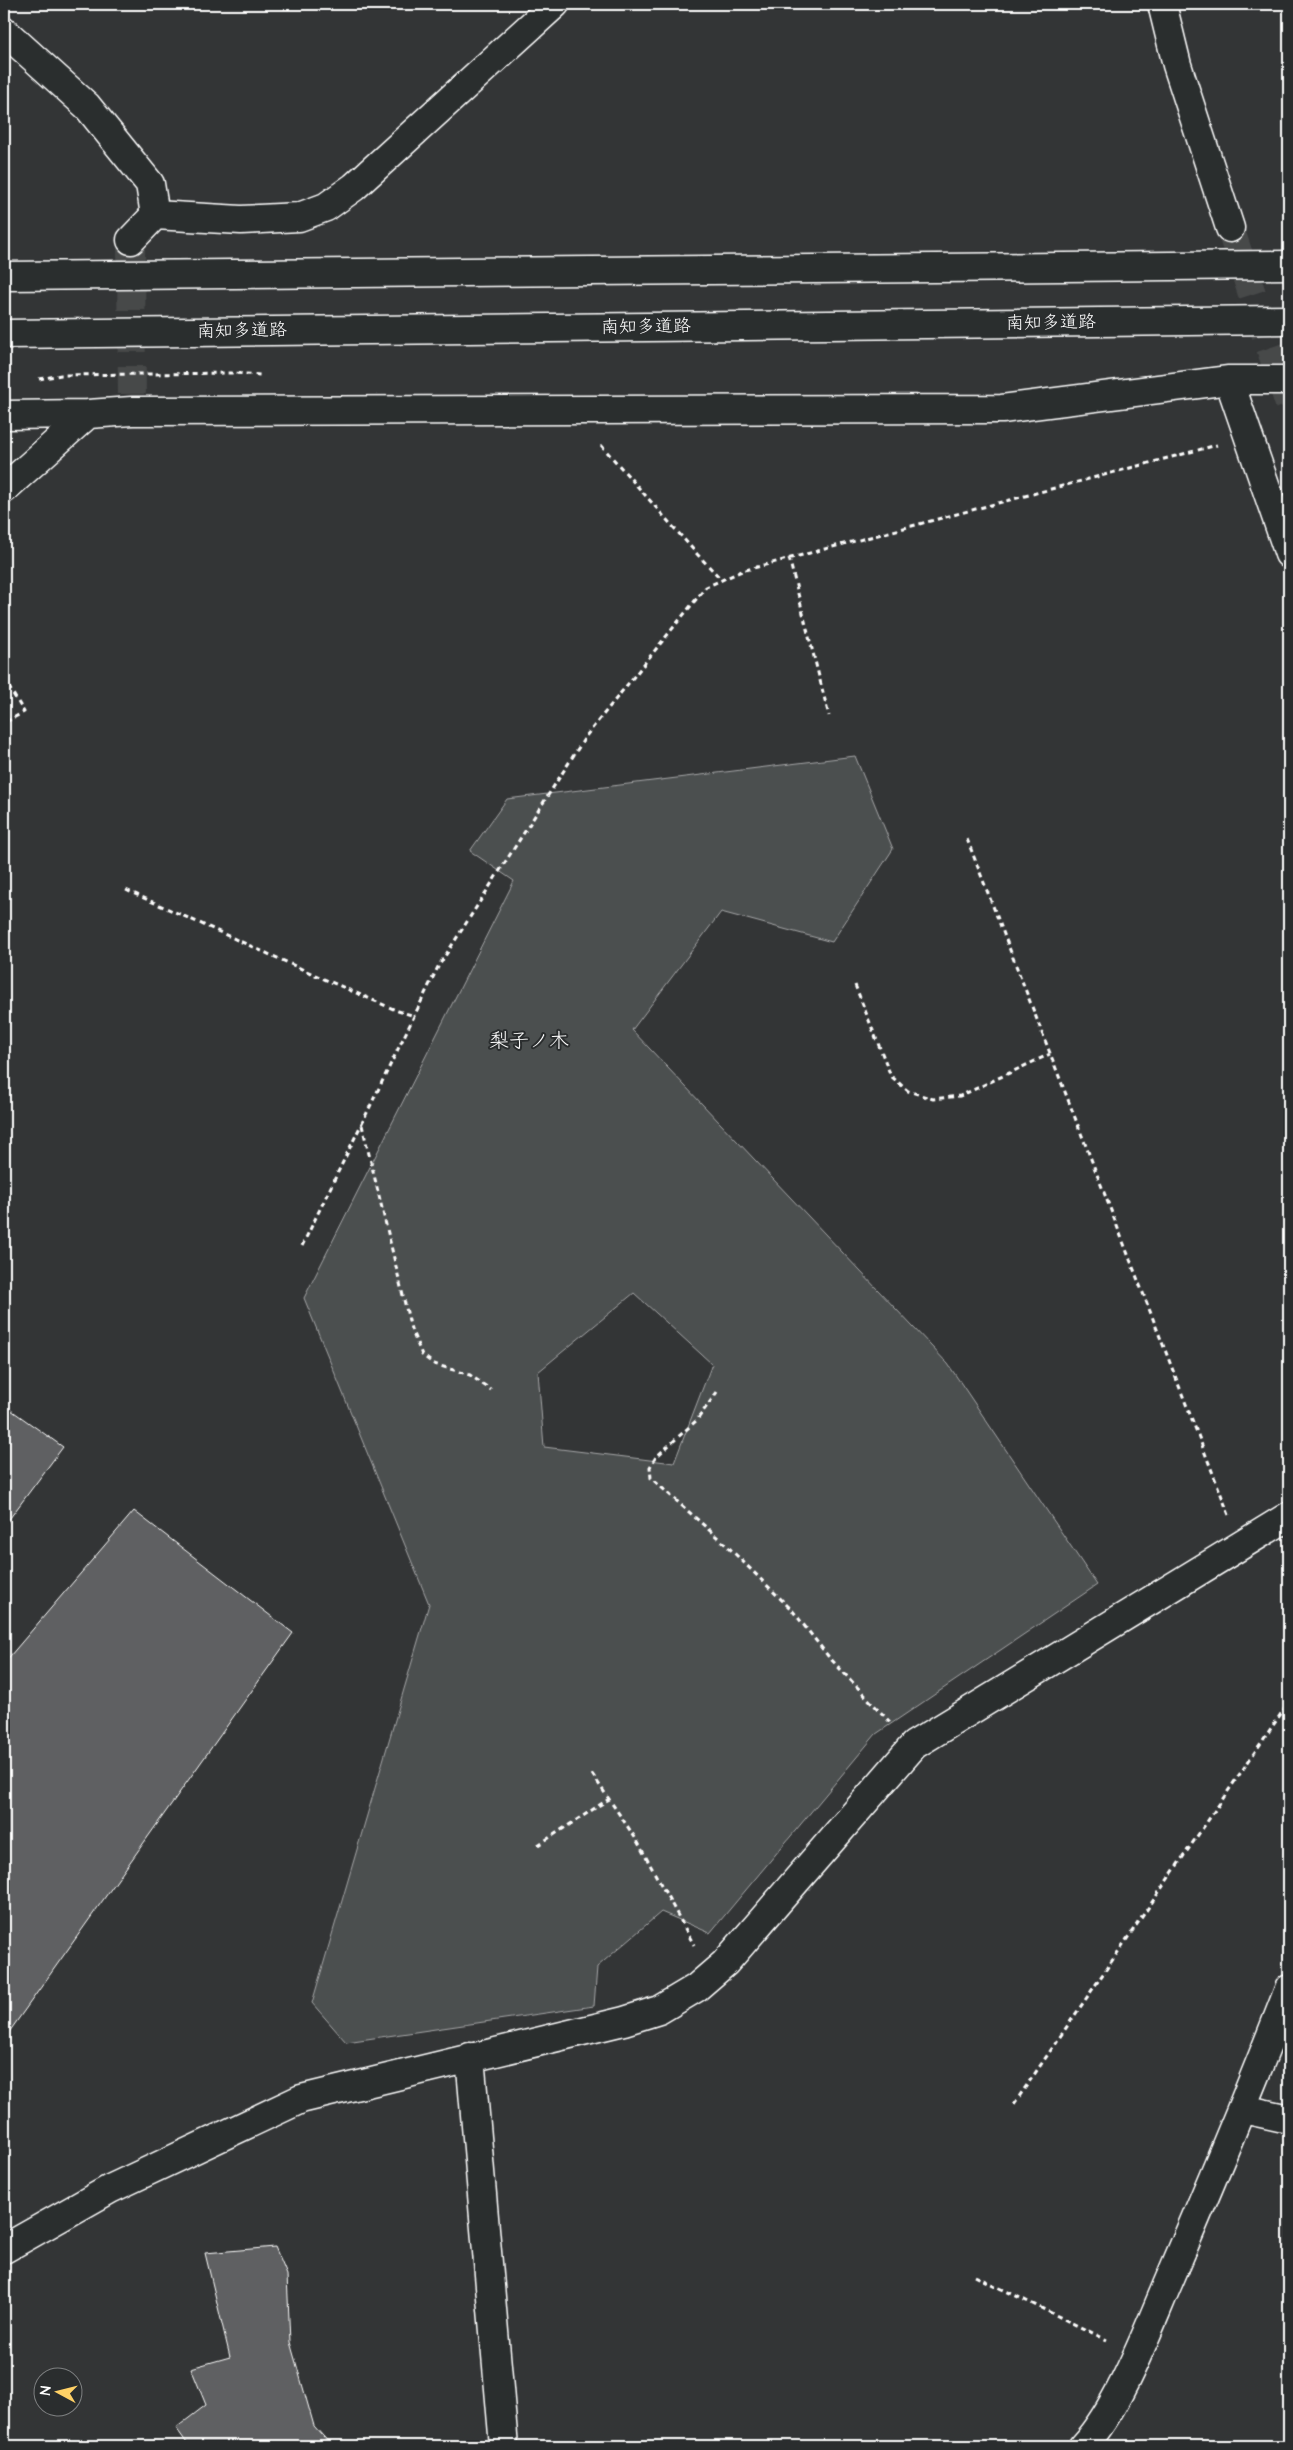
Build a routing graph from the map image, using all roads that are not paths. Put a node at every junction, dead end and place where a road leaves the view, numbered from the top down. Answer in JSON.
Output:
{"nodes":[{"id":1,"x":556,"y":4,"type":"edge"},
{"id":2,"x":1162,"y":4,"type":"edge"},
{"id":3,"x":4,"y":31,"type":"edge"},
{"id":4,"x":155,"y":214,"type":"junction"},
{"id":5,"x":1230,"y":228,"type":"tunnel mouth"},
{"id":6,"x":132,"y":240,"type":"tunnel mouth"},
{"id":7,"x":1289,"y":265,"type":"edge"},
{"id":8,"x":4,"y":276,"type":"edge"},
{"id":9,"x":1289,"y":320,"type":"edge"},
{"id":10,"x":4,"y":334,"type":"edge"},
{"id":11,"x":1229,"y":380,"type":"junction"},
{"id":12,"x":1289,"y":380,"type":"edge"},
{"id":13,"x":88,"y":414,"type":"junction"},
{"id":14,"x":4,"y":415,"type":"edge"},
{"id":15,"x":4,"y":489,"type":"edge"},
{"id":16,"x":1289,"y":554,"type":"edge"},
{"id":17,"x":1289,"y":1516,"type":"edge"},
{"id":18,"x":1289,"y":1989,"type":"edge"},
{"id":19,"x":470,"y":2057,"type":"junction"},
{"id":20,"x":1243,"y":2109,"type":"junction"},
{"id":21,"x":1289,"y":2119,"type":"edge"},
{"id":22,"x":4,"y":2249,"type":"edge"},
{"id":23,"x":504,"y":2446,"type":"edge"},
{"id":24,"x":1083,"y":2446,"type":"edge"}],
"edges":[{"from":1,"to":4,"type":"main road"},
{"from":2,"to":5,"type":"main road"},
{"from":3,"to":4,"type":"main road"},
{"from":4,"to":6,"type":"main road"},
{"from":7,"to":8,"type":"main road"},
{"from":9,"to":10,"type":"main road","name":"南知多道路"},
{"from":11,"to":12,"type":"main road"},
{"from":11,"to":13,"type":"main road"},
{"from":11,"to":16,"type":"main road"},
{"from":13,"to":14,"type":"main road"},
{"from":13,"to":15,"type":"main road"},
{"from":17,"to":19,"type":"main road"},
{"from":18,"to":20,"type":"main road"},
{"from":19,"to":22,"type":"main road"},
{"from":19,"to":23,"type":"main road"},
{"from":20,"to":21,"type":"main road"},
{"from":20,"to":24,"type":"main road"}]}
